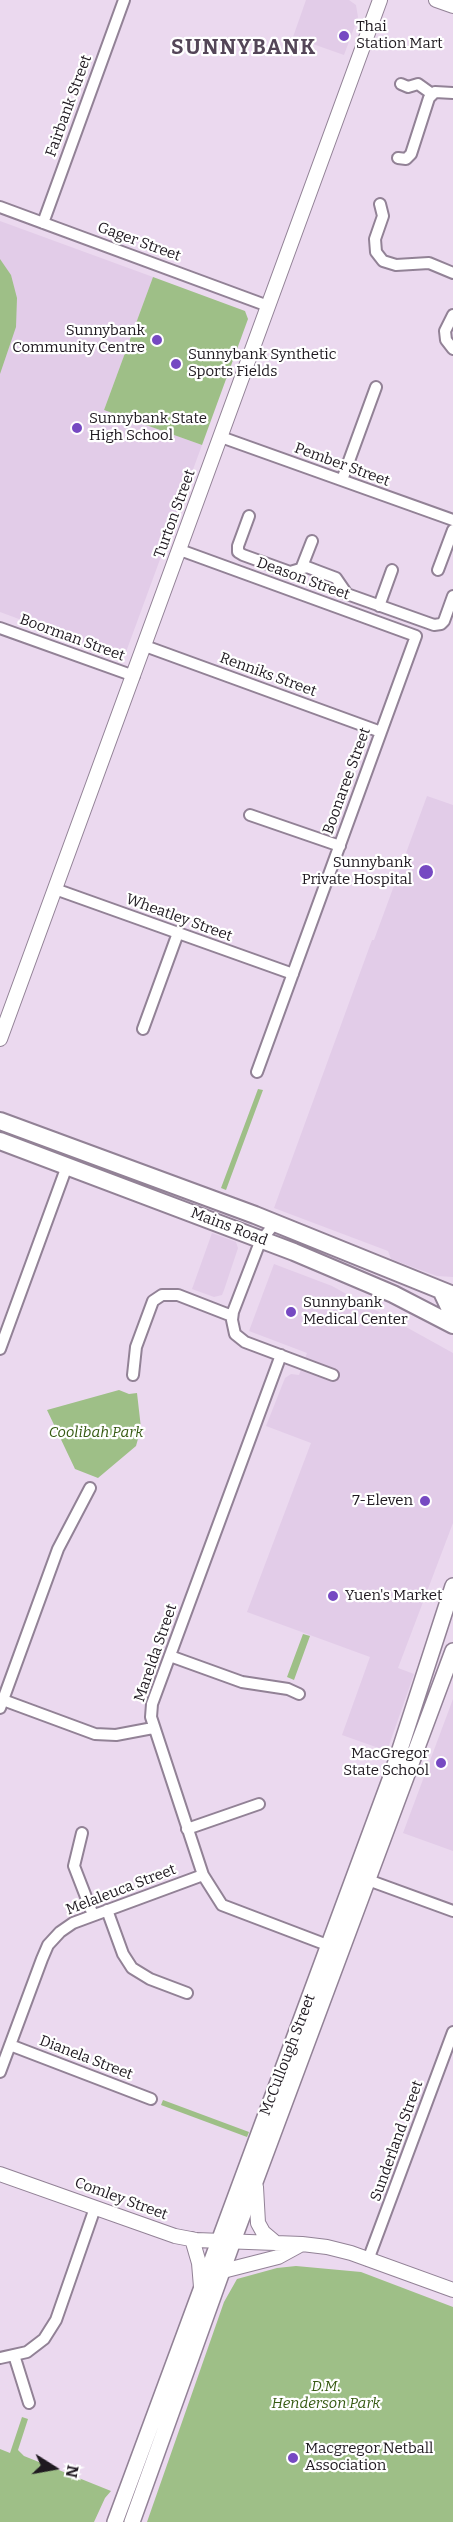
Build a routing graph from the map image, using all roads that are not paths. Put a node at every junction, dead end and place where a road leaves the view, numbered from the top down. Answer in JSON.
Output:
{"nodes":[{"id":1,"x":124,"y":0,"type":"edge"},
{"id":2,"x":380,"y":0,"type":"edge"},
{"id":3,"x":436,"y":0,"type":"edge"},
{"id":4,"x":453,"y":6,"type":"edge"},
{"id":5,"x":401,"y":84,"type":"dead end"},
{"id":6,"x":453,"y":93,"type":"edge"},
{"id":7,"x":432,"y":94,"type":"junction"},
{"id":8,"x":398,"y":158,"type":"dead end"},
{"id":9,"x":380,"y":204,"type":"dead end"},
{"id":10,"x":0,"y":207,"type":"edge"},
{"id":11,"x":43,"y":223,"type":"junction"},
{"id":12,"x":453,"y":273,"type":"edge"},
{"id":13,"x":268,"y":306,"type":"junction"},
{"id":14,"x":453,"y":315,"type":"edge"},
{"id":15,"x":450,"y":345,"type":"edge"},
{"id":16,"x":376,"y":387,"type":"dead end"},
{"id":17,"x":221,"y":437,"type":"junction"},
{"id":18,"x":342,"y":480,"type":"junction"},
{"id":19,"x":249,"y":516,"type":"dead end"},
{"id":20,"x":453,"y":520,"type":"edge"},
{"id":21,"x":453,"y":530,"type":"edge"},
{"id":22,"x":312,"y":542,"type":"dead end"},
{"id":23,"x":180,"y":550,"type":"junction"},
{"id":24,"x":301,"y":569,"type":"junction"},
{"id":25,"x":392,"y":570,"type":"dead end"},
{"id":26,"x":438,"y":570,"type":"dead end"},
{"id":27,"x":453,"y":596,"type":"edge"},
{"id":28,"x":379,"y":606,"type":"junction"},
{"id":29,"x":0,"y":628,"type":"edge"},
{"id":30,"x":416,"y":636,"type":"joint"},
{"id":31,"x":145,"y":646,"type":"junction"},
{"id":32,"x":134,"y":676,"type":"junction"},
{"id":33,"x":381,"y":732,"type":"junction"},
{"id":34,"x":250,"y":815,"type":"dead end"},
{"id":35,"x":339,"y":846,"type":"junction"},
{"id":36,"x":55,"y":889,"type":"junction"},
{"id":37,"x":178,"y":933,"type":"junction"},
{"id":38,"x":293,"y":974,"type":"junction"},
{"id":39,"x":143,"y":1029,"type":"dead end"},
{"id":40,"x":0,"y":1039,"type":"edge"},
{"id":41,"x":257,"y":1072,"type":"dead end"},
{"id":42,"x":0,"y":1121,"type":"edge"},
{"id":43,"x":0,"y":1141,"type":"edge"},
{"id":44,"x":67,"y":1166,"type":"junction"},
{"id":45,"x":275,"y":1223,"type":"junction"},
{"id":46,"x":262,"y":1239,"type":"junction"},
{"id":47,"x":447,"y":1294,"type":"edge"},
{"id":48,"x":453,"y":1309,"type":"edge"},
{"id":49,"x":232,"y":1316,"type":"junction"},
{"id":50,"x":453,"y":1325,"type":"edge"},
{"id":51,"x":0,"y":1349,"type":"edge"},
{"id":52,"x":280,"y":1355,"type":"junction"},
{"id":53,"x":133,"y":1375,"type":"dead end"},
{"id":54,"x":333,"y":1375,"type":"dead end"},
{"id":55,"x":90,"y":1488,"type":"dead end"},
{"id":56,"x":453,"y":1586,"type":"edge"},
{"id":57,"x":453,"y":1651,"type":"edge"},
{"id":58,"x":170,"y":1656,"type":"junction"},
{"id":59,"x":299,"y":1694,"type":"dead end"},
{"id":60,"x":2,"y":1704,"type":"edge"},
{"id":61,"x":153,"y":1728,"type":"junction"},
{"id":62,"x":259,"y":1804,"type":"dead end"},
{"id":63,"x":187,"y":1829,"type":"junction"},
{"id":64,"x":82,"y":1833,"type":"dead end"},
{"id":65,"x":203,"y":1875,"type":"junction"},
{"id":66,"x":368,"y":1880,"type":"junction"},
{"id":67,"x":107,"y":1910,"type":"junction"},
{"id":68,"x":453,"y":1911,"type":"edge"},
{"id":69,"x":93,"y":1915,"type":"junction"},
{"id":70,"x":336,"y":1948,"type":"junction"},
{"id":71,"x":187,"y":1993,"type":"dead end"},
{"id":72,"x":453,"y":2032,"type":"edge"},
{"id":73,"x":10,"y":2045,"type":"junction"},
{"id":74,"x":0,"y":2072,"type":"edge"},
{"id":75,"x":151,"y":2099,"type":"dead end"},
{"id":76,"x":0,"y":2174,"type":"edge"},
{"id":77,"x":256,"y":2181,"type":"junction"},
{"id":78,"x":95,"y":2208,"type":"junction"},
{"id":79,"x":192,"y":2239,"type":"junction"},
{"id":80,"x":226,"y":2241,"type":"junction"},
{"id":81,"x":276,"y":2243,"type":"junction"},
{"id":82,"x":302,"y":2244,"type":"junction"},
{"id":83,"x":368,"y":2260,"type":"junction"},
{"id":84,"x":223,"y":2271,"type":"junction"},
{"id":85,"x":201,"y":2287,"type":"junction"},
{"id":86,"x":453,"y":2290,"type":"edge"},
{"id":87,"x":14,"y":2355,"type":"junction"},
{"id":88,"x":0,"y":2358,"type":"edge"},
{"id":89,"x":29,"y":2403,"type":"dead end"},
{"id":90,"x":115,"y":2522,"type":"edge"},
{"id":91,"x":132,"y":2522,"type":"edge"}],
"edges":[{"from":1,"to":11,"type":"street","name":"Fairbank Street"},
{"from":2,"to":13,"type":"street","name":"Turton Street"},
{"from":3,"to":4,"type":"street"},
{"from":5,"to":7,"type":"street"},
{"from":6,"to":7,"type":"street"},
{"from":7,"to":8,"type":"street"},
{"from":9,"to":12,"type":"street"},
{"from":10,"to":11,"type":"street","name":"Gager Street"},
{"from":11,"to":13,"type":"street","name":"Gager Street"},
{"from":13,"to":17,"type":"street","name":"Turton Street"},
{"from":14,"to":15,"type":"street"},
{"from":16,"to":18,"type":"street"},
{"from":17,"to":18,"type":"street","name":"Pember Street"},
{"from":17,"to":23,"type":"street","name":"Turton Street"},
{"from":18,"to":20,"type":"street","name":"Pember Street"},
{"from":19,"to":24,"type":"street"},
{"from":21,"to":26,"type":"street"},
{"from":22,"to":24,"type":"street"},
{"from":23,"to":30,"type":"street","name":"Deason Street"},
{"from":23,"to":31,"type":"street","name":"Turton Street"},
{"from":24,"to":28,"type":"street"},
{"from":25,"to":28,"type":"street"},
{"from":27,"to":28,"type":"street"},
{"from":29,"to":32,"type":"street","name":"Boorman Street"},
{"from":30,"to":33,"type":"street","name":"Boonaree Street"},
{"from":31,"to":32,"type":"street","name":"Turton Street"},
{"from":31,"to":33,"type":"street","name":"Renniks Street"},
{"from":32,"to":36,"type":"street","name":"Turton Street"},
{"from":33,"to":35,"type":"street","name":"Boonaree Street"},
{"from":34,"to":35,"type":"street"},
{"from":35,"to":38,"type":"street","name":"Boonaree Street"},
{"from":36,"to":37,"type":"street","name":"Wheatley Street"},
{"from":36,"to":40,"type":"street","name":"Turton Street"},
{"from":37,"to":38,"type":"street","name":"Wheatley Street"},
{"from":37,"to":39,"type":"street"},
{"from":38,"to":41,"type":"street","name":"Boonaree Street"},
{"from":42,"to":45,"type":"main road","name":"Mains Road"},
{"from":43,"to":44,"type":"main road","name":"Mains Road"},
{"from":44,"to":46,"type":"main road","name":"Mains Road"},
{"from":44,"to":51,"type":"street"},
{"from":45,"to":46,"type":"street"},
{"from":45,"to":47,"type":"main road","name":"Mains Road"},
{"from":46,"to":49,"type":"street"},
{"from":46,"to":50,"type":"main road","name":"Mains Road"},
{"from":47,"to":48,"type":"main road"},
{"from":49,"to":52,"type":"street"},
{"from":49,"to":53,"type":"street"},
{"from":52,"to":54,"type":"street"},
{"from":52,"to":58,"type":"street","name":"Marelda Street"},
{"from":55,"to":60,"type":"street"},
{"from":56,"to":70,"type":"main road","name":"McCullough Street"},
{"from":57,"to":66,"type":"main road","name":"McCullough Street"},
{"from":58,"to":59,"type":"street"},
{"from":58,"to":61,"type":"street","name":"Marelda Street"},
{"from":60,"to":61,"type":"street"},
{"from":61,"to":63,"type":"street","name":"Marelda Street"},
{"from":62,"to":63,"type":"street"},
{"from":63,"to":65,"type":"street","name":"Marelda Street"},
{"from":64,"to":69,"type":"street"},
{"from":65,"to":67,"type":"street","name":"Melaleuca Street"},
{"from":65,"to":70,"type":"street","name":"Marelda Street"},
{"from":66,"to":68,"type":"street"},
{"from":66,"to":70,"type":"main road","name":"McCullough Street"},
{"from":67,"to":69,"type":"street","name":"Melaleuca Street"},
{"from":67,"to":71,"type":"street"},
{"from":69,"to":73,"type":"street","name":"Melaleuca Street"},
{"from":70,"to":77,"type":"main road","name":"McCullough Street"},
{"from":70,"to":80,"type":"main road","name":"McCullough Street"},
{"from":72,"to":83,"type":"street","name":"Sunderland Street"},
{"from":73,"to":74,"type":"street","name":"Melaleuca Street"},
{"from":73,"to":75,"type":"street","name":"Dianela Street"},
{"from":76,"to":78,"type":"street","name":"Comley Street"},
{"from":77,"to":80,"type":"main road","name":"McCullough Street"},
{"from":77,"to":81,"type":"street"},
{"from":78,"to":79,"type":"street","name":"Comley Street"},
{"from":78,"to":87,"type":"street"},
{"from":79,"to":80,"type":"street","name":"Comley Street"},
{"from":79,"to":85,"type":"street"},
{"from":80,"to":81,"type":"street","name":"Comley Street"},
{"from":80,"to":84,"type":"main road","name":"McCullough Street"},
{"from":80,"to":85,"type":"main road","name":"McCullough Street"},
{"from":81,"to":82,"type":"street","name":"Comley Street"},
{"from":82,"to":83,"type":"street","name":"Comley Street"},
{"from":82,"to":84,"type":"street"},
{"from":83,"to":86,"type":"street","name":"Comley Street"},
{"from":84,"to":91,"type":"main road","name":"McCullough Street"},
{"from":85,"to":90,"type":"main road","name":"McCullough Street"},
{"from":87,"to":88,"type":"street"},
{"from":87,"to":89,"type":"street"}]}
